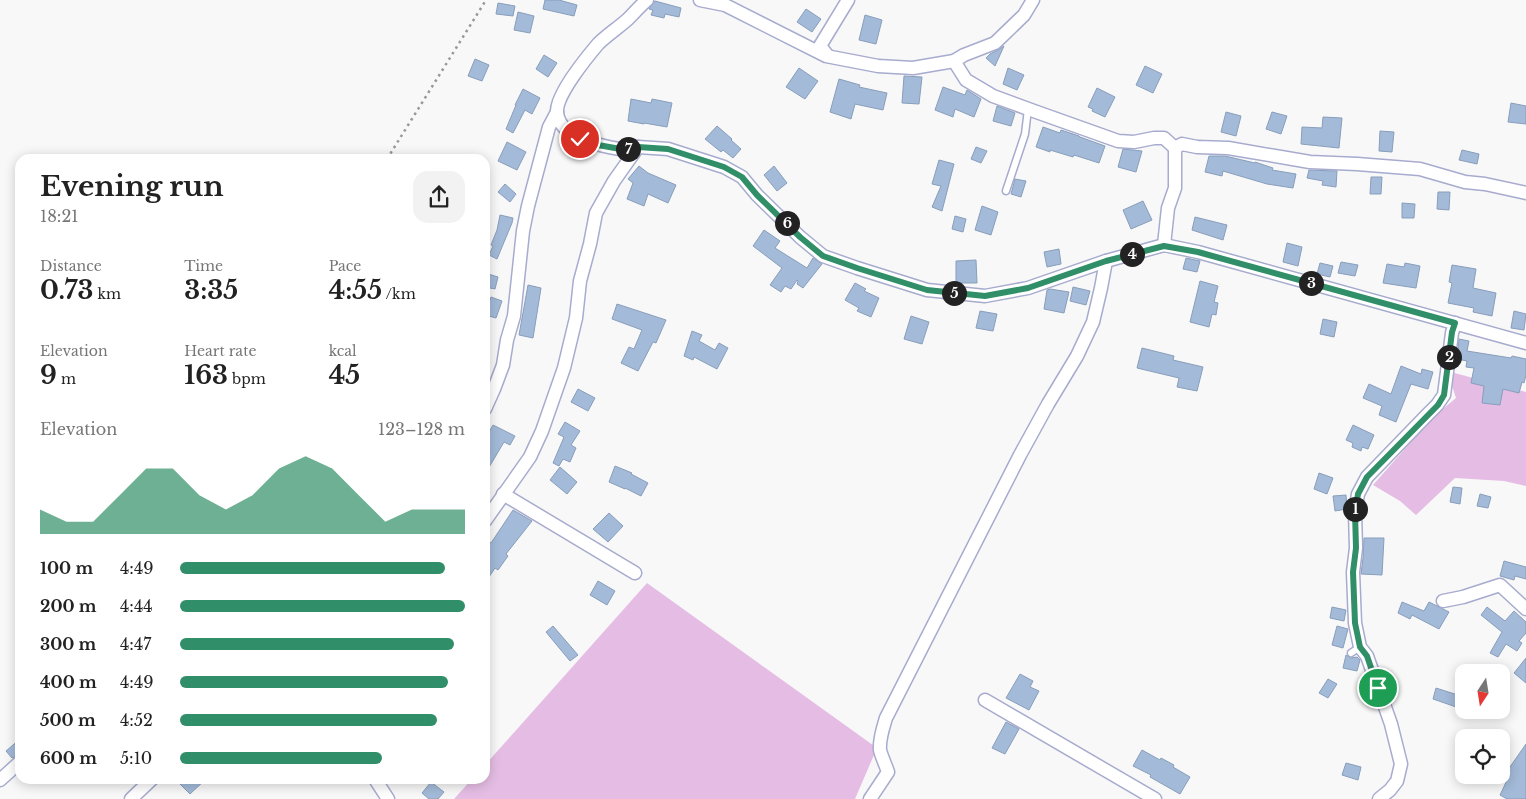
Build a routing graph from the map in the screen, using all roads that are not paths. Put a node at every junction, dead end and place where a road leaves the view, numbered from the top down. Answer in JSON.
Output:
{"nodes":[{"id":1,"x":646,"y":0,"type":"edge"},
{"id":2,"x":700,"y":0,"type":"edge"},
{"id":3,"x":848,"y":0,"type":"edge"},
{"id":4,"x":1033,"y":0,"type":"edge"},
{"id":5,"x":828,"y":56,"type":"junction"},
{"id":6,"x":954,"y":61,"type":"junction"},
{"id":7,"x":1028,"y":109,"type":"junction"},
{"id":8,"x":557,"y":112,"type":"junction"},
{"id":9,"x":638,"y":147,"type":"junction"},
{"id":10,"x":1175,"y":148,"type":"junction"},
{"id":11,"x":1006,"y":191,"type":"dead end"},
{"id":12,"x":1526,"y":193,"type":"edge"},
{"id":13,"x":1164,"y":246,"type":"junction"},
{"id":14,"x":1106,"y":261,"type":"junction"},
{"id":15,"x":1455,"y":323,"type":"junction"},
{"id":16,"x":1526,"y":343,"type":"edge"},
{"id":17,"x":490,"y":398,"type":"edge"},
{"id":18,"x":503,"y":494,"type":"junction"},
{"id":19,"x":490,"y":514,"type":"edge"},
{"id":20,"x":635,"y":573,"type":"dead end"},
{"id":21,"x":1443,"y":600,"type":"dead end"},
{"id":22,"x":1526,"y":609,"type":"edge"},
{"id":23,"x":985,"y":700,"type":"dead end"},
{"id":24,"x":15,"y":766,"type":"edge"},
{"id":25,"x":0,"y":780,"type":"edge"},
{"id":26,"x":147,"y":784,"type":"edge"},
{"id":27,"x":378,"y":784,"type":"edge"},
{"id":28,"x":131,"y":799,"type":"edge"},
{"id":29,"x":388,"y":799,"type":"edge"},
{"id":30,"x":870,"y":799,"type":"edge"},
{"id":31,"x":1155,"y":799,"type":"edge"},
{"id":32,"x":1379,"y":799,"type":"edge"}],
"edges":[{"from":1,"to":8,"type":"street"},
{"from":2,"to":5,"type":"street"},
{"from":3,"to":5,"type":"street"},
{"from":4,"to":6,"type":"street"},
{"from":5,"to":6,"type":"street"},
{"from":6,"to":7,"type":"street"},
{"from":7,"to":10,"type":"street"},
{"from":7,"to":11,"type":"lane"},
{"from":8,"to":9,"type":"street"},
{"from":8,"to":17,"type":"street"},
{"from":9,"to":14,"type":"street"},
{"from":9,"to":18,"type":"street"},
{"from":10,"to":12,"type":"street"},
{"from":10,"to":13,"type":"street"},
{"from":13,"to":14,"type":"street"},
{"from":13,"to":15,"type":"street"},
{"from":14,"to":30,"type":"street"},
{"from":15,"to":16,"type":"street"},
{"from":15,"to":32,"type":"street"},
{"from":18,"to":19,"type":"street"},
{"from":18,"to":20,"type":"street"},
{"from":21,"to":22,"type":"street"},
{"from":23,"to":31,"type":"street"},
{"from":24,"to":25,"type":"street"},
{"from":26,"to":28,"type":"street"},
{"from":27,"to":29,"type":"street"}]}
